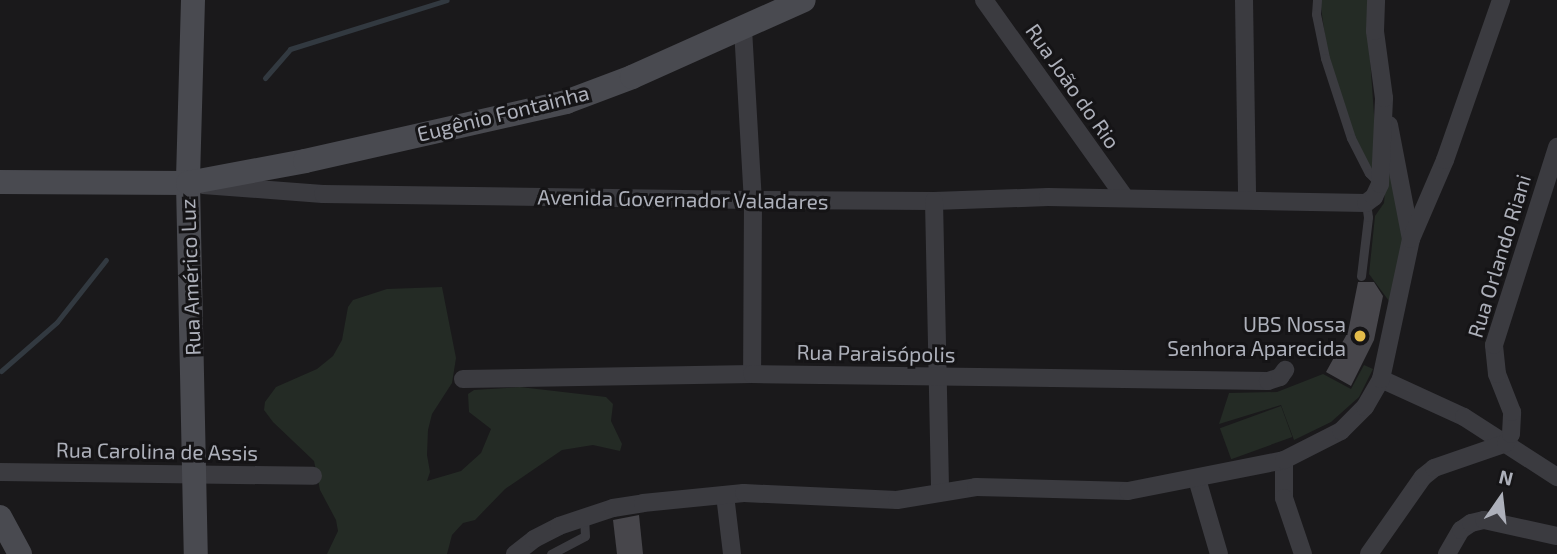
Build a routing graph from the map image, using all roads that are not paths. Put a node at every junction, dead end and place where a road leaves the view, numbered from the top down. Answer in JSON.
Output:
{"nodes":[{"id":1,"x":193,"y":0,"type":"edge"},
{"id":2,"x":804,"y":0,"type":"edge"},
{"id":3,"x":984,"y":0,"type":"edge"},
{"id":4,"x":1244,"y":0,"type":"edge"},
{"id":5,"x":1317,"y":0,"type":"edge"},
{"id":6,"x":1376,"y":0,"type":"edge"},
{"id":7,"x":1501,"y":0,"type":"edge"},
{"id":8,"x":743,"y":29,"type":"junction"},
{"id":9,"x":1384,"y":98,"type":"junction"},
{"id":10,"x":1557,"y":147,"type":"edge"},
{"id":11,"x":0,"y":182,"type":"edge"},
{"id":12,"x":188,"y":183,"type":"junction"},
{"id":13,"x":1380,"y":184,"type":"junction"},
{"id":14,"x":1125,"y":198,"type":"junction"},
{"id":15,"x":754,"y":200,"type":"junction"},
{"id":16,"x":934,"y":201,"type":"junction"},
{"id":17,"x":1247,"y":201,"type":"junction"},
{"id":18,"x":1366,"y":203,"type":"junction"},
{"id":19,"x":1411,"y":239,"type":"junction"},
{"id":20,"x":1361,"y":275,"type":"dead end"},
{"id":21,"x":1285,"y":370,"type":"dead end"},
{"id":22,"x":752,"y":374,"type":"junction"},
{"id":23,"x":936,"y":377,"type":"junction"},
{"id":24,"x":463,"y":379,"type":"dead end"},
{"id":25,"x":1381,"y":379,"type":"junction"},
{"id":26,"x":1506,"y":443,"type":"junction"},
{"id":27,"x":1284,"y":460,"type":"junction"},
{"id":28,"x":0,"y":472,"type":"edge"},
{"id":29,"x":196,"y":475,"type":"junction"},
{"id":30,"x":313,"y":476,"type":"dead end"},
{"id":31,"x":1557,"y":477,"type":"edge"},
{"id":32,"x":1197,"y":479,"type":"junction"},
{"id":33,"x":940,"y":491,"type":"junction"},
{"id":34,"x":725,"y":495,"type":"junction"},
{"id":35,"x":584,"y":516,"type":"junction"},
{"id":36,"x":0,"y":517,"type":"edge"},
{"id":37,"x":1557,"y":536,"type":"edge"},
{"id":38,"x":20,"y":554,"type":"edge"},
{"id":39,"x":196,"y":554,"type":"edge"},
{"id":40,"x":515,"y":554,"type":"edge"},
{"id":41,"x":551,"y":554,"type":"edge"},
{"id":42,"x":732,"y":554,"type":"edge"},
{"id":43,"x":1219,"y":554,"type":"edge"},
{"id":44,"x":1303,"y":554,"type":"edge"},
{"id":45,"x":1369,"y":554,"type":"edge"},
{"id":46,"x":1447,"y":554,"type":"edge"}],
"edges":[{"from":1,"to":12,"type":"main road","name":"Rua Américo Luz"},
{"from":2,"to":8,"type":"main road","name":"Eugênio Fontainha"},
{"from":3,"to":14,"type":"street","name":"Rua João do Rio"},
{"from":4,"to":17,"type":"street"},
{"from":5,"to":13,"type":"lane"},
{"from":6,"to":9,"type":"street"},
{"from":7,"to":19,"type":"street"},
{"from":8,"to":12,"type":"main road","name":"Eugênio Fontainha"},
{"from":8,"to":15,"type":"street"},
{"from":9,"to":13,"type":"street"},
{"from":9,"to":19,"type":"street"},
{"from":10,"to":26,"type":"street","name":"Rua Orlando Riani"},
{"from":11,"to":12,"type":"main road","name":"Avenida Governador Valadares"},
{"from":12,"to":15,"type":"street","name":"Avenida Governador Valadares"},
{"from":12,"to":29,"type":"main road","name":"Rua Américo Luz"},
{"from":13,"to":18,"type":"street"},
{"from":14,"to":16,"type":"street","name":"Avenida Governador Valadares"},
{"from":14,"to":17,"type":"street","name":"Avenida Governador Valadares"},
{"from":15,"to":16,"type":"street","name":"Avenida Governador Valadares"},
{"from":15,"to":22,"type":"street"},
{"from":16,"to":23,"type":"street"},
{"from":17,"to":18,"type":"street","name":"Avenida Governador Valadares"},
{"from":18,"to":20,"type":"lane"},
{"from":19,"to":25,"type":"street"},
{"from":21,"to":23,"type":"street","name":"Rua Paraisópolis"},
{"from":22,"to":23,"type":"street","name":"Rua Paraisópolis"},
{"from":22,"to":24,"type":"street","name":"Rua Paraisópolis"},
{"from":23,"to":33,"type":"street"},
{"from":25,"to":26,"type":"street"},
{"from":25,"to":27,"type":"street"},
{"from":26,"to":31,"type":"street"},
{"from":26,"to":45,"type":"street"},
{"from":27,"to":32,"type":"street"},
{"from":27,"to":44,"type":"street"},
{"from":28,"to":29,"type":"street","name":"Rua Carolina de Assis"},
{"from":29,"to":30,"type":"street","name":"Rua Carolina de Assis"},
{"from":29,"to":39,"type":"main road","name":"Rua Américo Luz"},
{"from":32,"to":33,"type":"street"},
{"from":32,"to":43,"type":"street"},
{"from":33,"to":34,"type":"street"},
{"from":34,"to":35,"type":"street"},
{"from":34,"to":42,"type":"street"},
{"from":35,"to":40,"type":"street"},
{"from":35,"to":41,"type":"lane"},
{"from":36,"to":38,"type":"main road"},
{"from":37,"to":46,"type":"street"}]}
